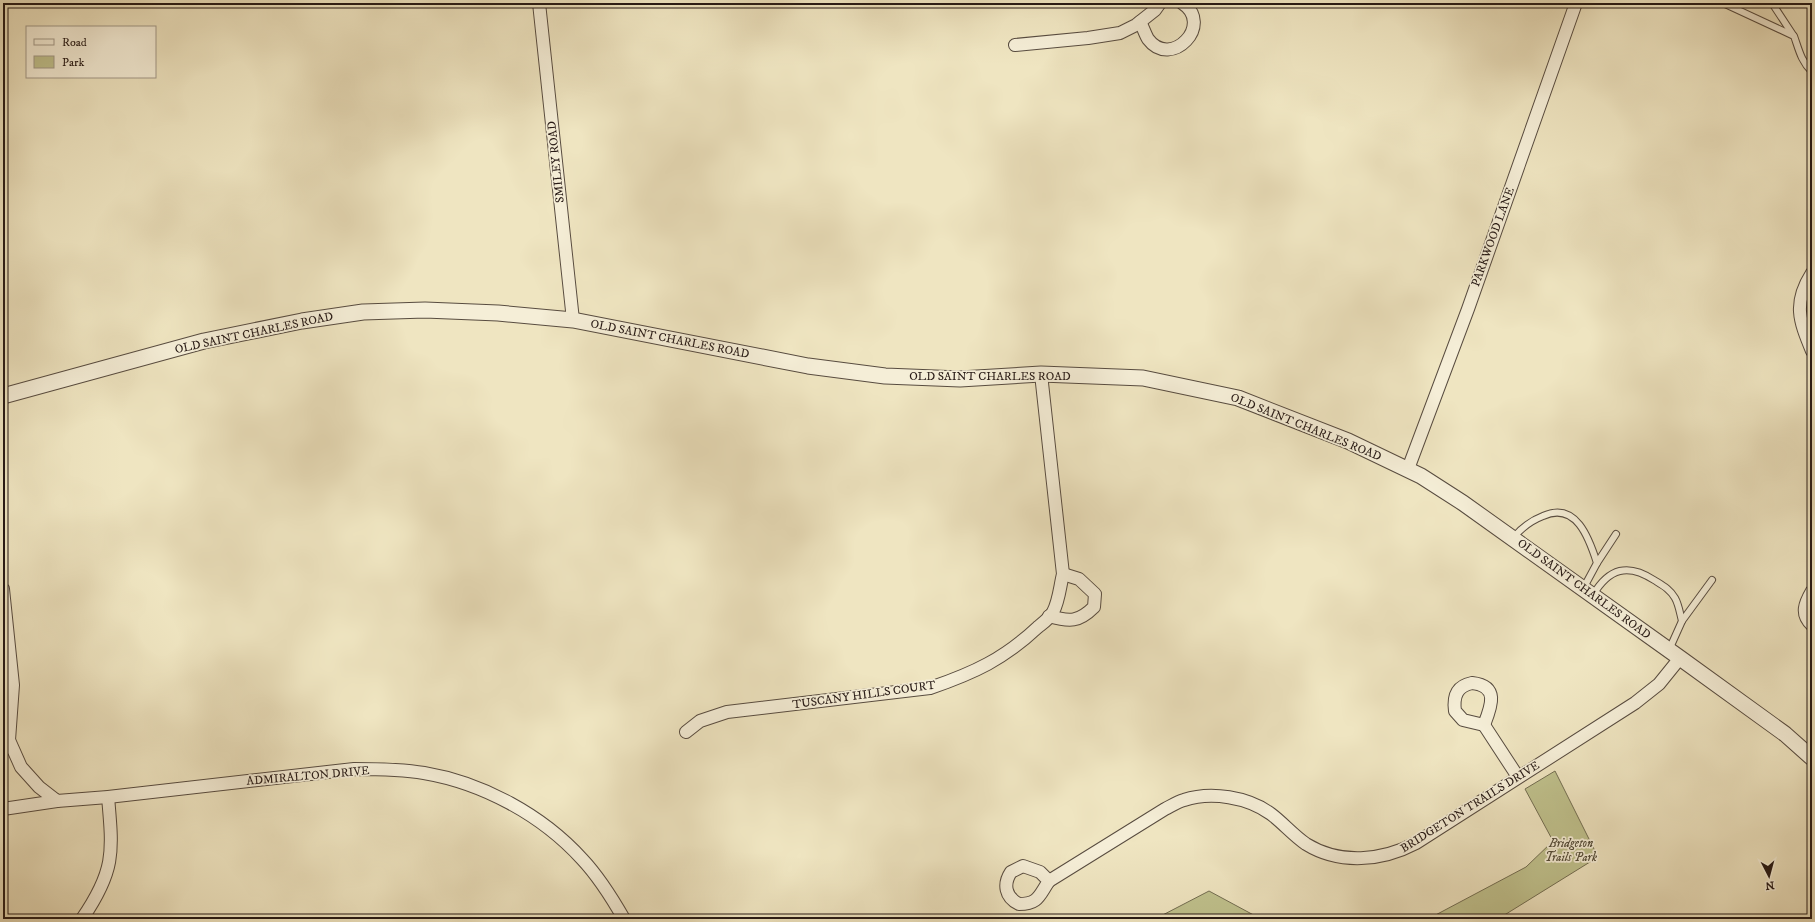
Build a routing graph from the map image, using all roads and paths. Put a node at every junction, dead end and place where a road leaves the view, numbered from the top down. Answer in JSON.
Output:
{"nodes":[{"id":1,"x":539,"y":3,"type":"edge"},
{"id":2,"x":1160,"y":3,"type":"edge"},
{"id":3,"x":1182,"y":3,"type":"edge"},
{"id":4,"x":1576,"y":3,"type":"edge"},
{"id":5,"x":1723,"y":3,"type":"edge"},
{"id":6,"x":1772,"y":3,"type":"edge"},
{"id":7,"x":1140,"y":22,"type":"junction"},
{"id":8,"x":1794,"y":36,"type":"junction"},
{"id":9,"x":1015,"y":45,"type":"dead end"},
{"id":10,"x":1812,"y":72,"type":"edge"},
{"id":11,"x":1812,"y":273,"type":"edge"},
{"id":12,"x":573,"y":320,"type":"junction"},
{"id":13,"x":1812,"y":351,"type":"edge"},
{"id":14,"x":1041,"y":374,"type":"junction"},
{"id":15,"x":3,"y":396,"type":"edge"},
{"id":16,"x":1408,"y":469,"type":"junction"},
{"id":17,"x":1616,"y":534,"type":"dead end"},
{"id":18,"x":1513,"y":538,"type":"junction"},
{"id":19,"x":1597,"y":563,"type":"junction"},
{"id":20,"x":1062,"y":574,"type":"junction"},
{"id":21,"x":1712,"y":580,"type":"dead end"},
{"id":22,"x":3,"y":589,"type":"edge"},
{"id":23,"x":1812,"y":591,"type":"edge"},
{"id":24,"x":1588,"y":592,"type":"junction"},
{"id":25,"x":1050,"y":616,"type":"junction"},
{"id":26,"x":1682,"y":621,"type":"junction"},
{"id":27,"x":1812,"y":625,"type":"edge"},
{"id":28,"x":1674,"y":654,"type":"junction"},
{"id":29,"x":1484,"y":725,"type":"dead end"},
{"id":30,"x":686,"y":732,"type":"dead end"},
{"id":31,"x":9,"y":740,"type":"junction"},
{"id":32,"x":3,"y":751,"type":"edge"},
{"id":33,"x":1812,"y":758,"type":"edge"},
{"id":34,"x":1518,"y":777,"type":"junction"},
{"id":35,"x":108,"y":797,"type":"junction"},
{"id":36,"x":57,"y":801,"type":"junction"},
{"id":37,"x":3,"y":809,"type":"edge"},
{"id":38,"x":1049,"y":881,"type":"dead end"},
{"id":39,"x":82,"y":919,"type":"edge"},
{"id":40,"x":624,"y":919,"type":"edge"}],
"edges":[{"from":1,"to":12,"type":"street","name":"SMILEY ROAD"},
{"from":2,"to":7,"type":"street"},
{"from":3,"to":7,"type":"street"},
{"from":4,"to":16,"type":"street","name":"PARKWOOD LANE"},
{"from":5,"to":8,"type":"lane"},
{"from":6,"to":8,"type":"lane"},
{"from":7,"to":9,"type":"street"},
{"from":8,"to":10,"type":"lane"},
{"from":11,"to":13,"type":"street"},
{"from":12,"to":14,"type":"street","name":"OLD SAINT CHARLES ROAD"},
{"from":12,"to":15,"type":"street","name":"OLD SAINT CHARLES ROAD"},
{"from":14,"to":16,"type":"street","name":"OLD SAINT CHARLES ROAD"},
{"from":14,"to":20,"type":"street","name":"TUSCANY HILLS COURT"},
{"from":16,"to":18,"type":"street","name":"OLD SAINT CHARLES ROAD"},
{"from":17,"to":19,"type":"lane"},
{"from":18,"to":19,"type":"lane"},
{"from":18,"to":24,"type":"street","name":"OLD SAINT CHARLES ROAD"},
{"from":19,"to":24,"type":"lane"},
{"from":20,"to":25,"type":"street","name":"TUSCANY HILLS COURT"},
{"from":20,"to":25,"type":"street"},
{"from":21,"to":26,"type":"lane"},
{"from":22,"to":31,"type":"street"},
{"from":23,"to":27,"type":"street"},
{"from":24,"to":26,"type":"lane"},
{"from":24,"to":28,"type":"street","name":"OLD SAINT CHARLES ROAD"},
{"from":25,"to":30,"type":"street","name":"TUSCANY HILLS COURT"},
{"from":26,"to":28,"type":"lane"},
{"from":28,"to":33,"type":"street","name":"OLD SAINT CHARLES ROAD"},
{"from":28,"to":34,"type":"street","name":"BRIDGETON TRAILS DRIVE"},
{"from":29,"to":34,"type":"street"},
{"from":31,"to":32,"type":"street"},
{"from":31,"to":36,"type":"street"},
{"from":34,"to":38,"type":"street","name":"BRIDGETON TRAILS DRIVE"},
{"from":35,"to":36,"type":"street","name":"ADMIRALTON DRIVE"},
{"from":35,"to":39,"type":"street"},
{"from":35,"to":40,"type":"street","name":"ADMIRALTON DRIVE"},
{"from":36,"to":37,"type":"street","name":"ADMIRALTON DRIVE"}]}
